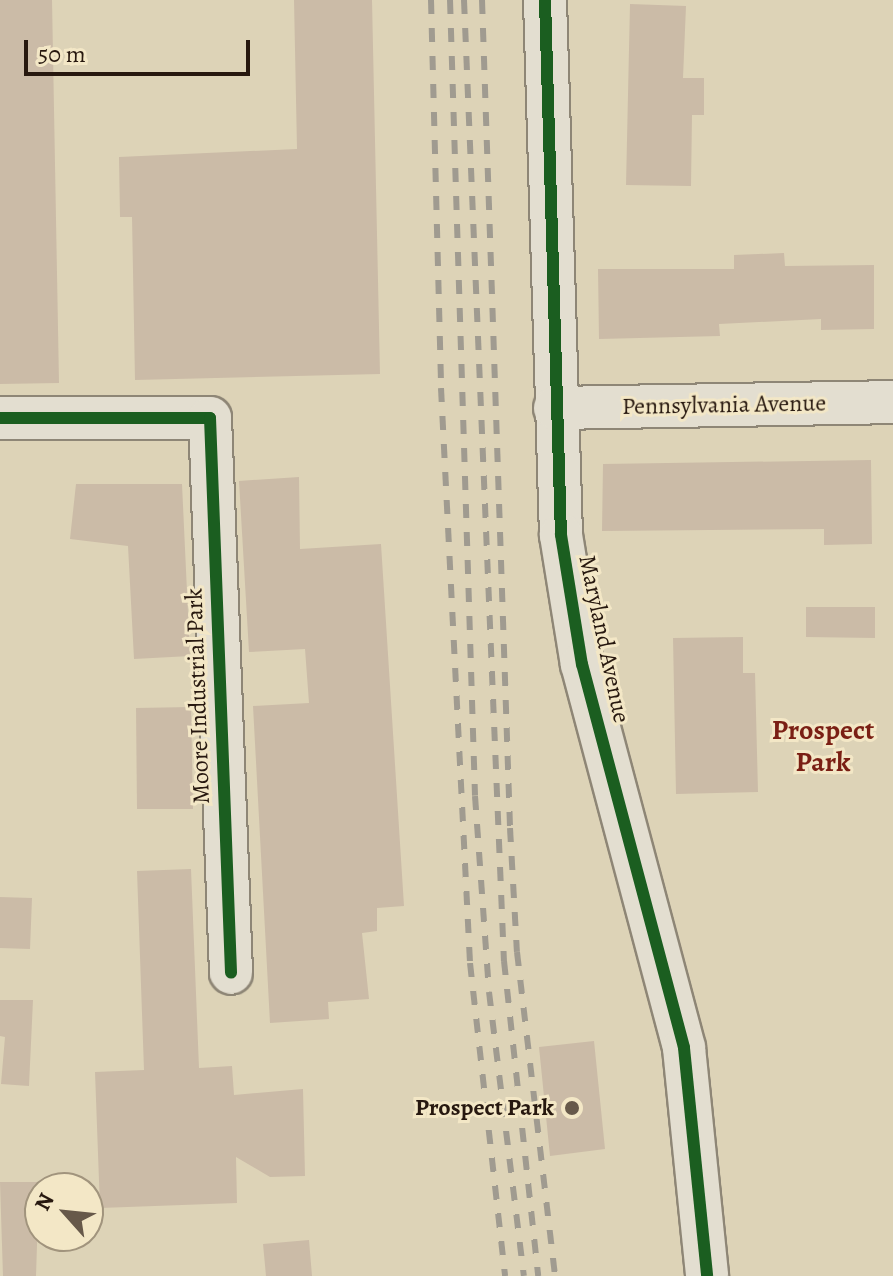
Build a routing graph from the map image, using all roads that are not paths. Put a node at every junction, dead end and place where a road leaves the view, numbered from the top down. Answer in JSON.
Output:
{"nodes":[{"id":1,"x":545,"y":0,"type":"edge"},
{"id":2,"x":893,"y":402,"type":"edge"},
{"id":3,"x":555,"y":408,"type":"junction"},
{"id":4,"x":0,"y":418,"type":"edge"},
{"id":5,"x":231,"y":973,"type":"dead end"},
{"id":6,"x":707,"y":1276,"type":"edge"}],
"edges":[{"from":1,"to":3,"type":"street","name":"Maryland Avenue"},
{"from":2,"to":3,"type":"street","name":"Pennsylvania Avenue"},
{"from":3,"to":6,"type":"street","name":"Maryland Avenue"},
{"from":4,"to":5,"type":"street","name":"Moore Industrial Park"}]}
